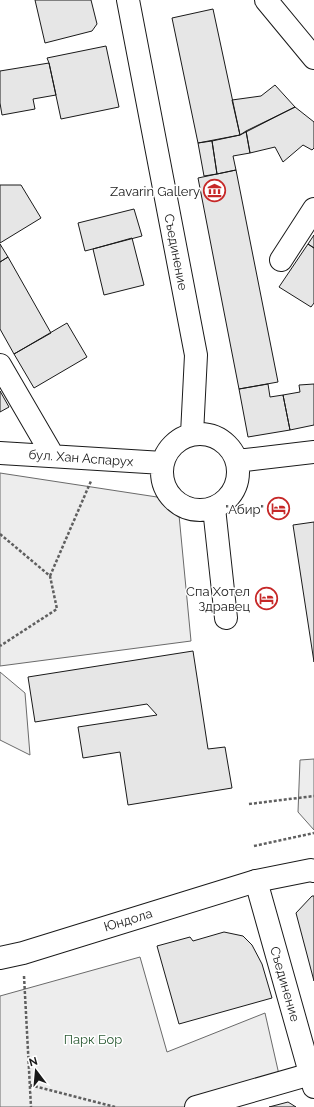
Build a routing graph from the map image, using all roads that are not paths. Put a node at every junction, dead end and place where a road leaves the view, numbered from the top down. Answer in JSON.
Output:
{"nodes":[{"id":1,"x":128,"y":0,"type":"edge"},
{"id":2,"x":266,"y":0,"type":"edge"},
{"id":3,"x":314,"y":58,"type":"edge"},
{"id":4,"x":314,"y":209,"type":"edge"},
{"id":5,"x":281,"y":260,"type":"dead end"},
{"id":6,"x":0,"y":365,"type":"edge"},
{"id":7,"x":192,"y":434,"type":"junction"},
{"id":8,"x":314,"y":452,"type":"edge"},
{"id":9,"x":0,"y":453,"type":"edge"},
{"id":10,"x":53,"y":456,"type":"junction"},
{"id":11,"x":237,"y":461,"type":"junction"},
{"id":12,"x":163,"y":463,"type":"junction"},
{"id":13,"x":214,"y":508,"type":"junction"},
{"id":14,"x":226,"y":618,"type":"dead end"},
{"id":15,"x":314,"y":871,"type":"edge"},
{"id":16,"x":256,"y":881,"type":"junction"},
{"id":17,"x":0,"y":958,"type":"edge"},
{"id":18,"x":312,"y":1081,"type":"edge"},
{"id":19,"x":196,"y":1107,"type":"edge"}],
"edges":[{"from":1,"to":7,"type":"street","name":"Съединение"},
{"from":2,"to":3,"type":"street"},
{"from":4,"to":5,"type":"street"},
{"from":6,"to":10,"type":"street"},
{"from":7,"to":11,"type":"street"},
{"from":7,"to":12,"type":"street"},
{"from":8,"to":11,"type":"street"},
{"from":9,"to":10,"type":"street","name":"бул. Хан Аспарух"},
{"from":10,"to":12,"type":"street","name":"бул. Хан Аспарух"},
{"from":11,"to":13,"type":"street"},
{"from":12,"to":13,"type":"street"},
{"from":13,"to":14,"type":"street"},
{"from":15,"to":16,"type":"street","name":"Юндола"},
{"from":16,"to":17,"type":"street","name":"Юндола"},
{"from":16,"to":18,"type":"street","name":"Съединение"},
{"from":18,"to":19,"type":"street"}]}
